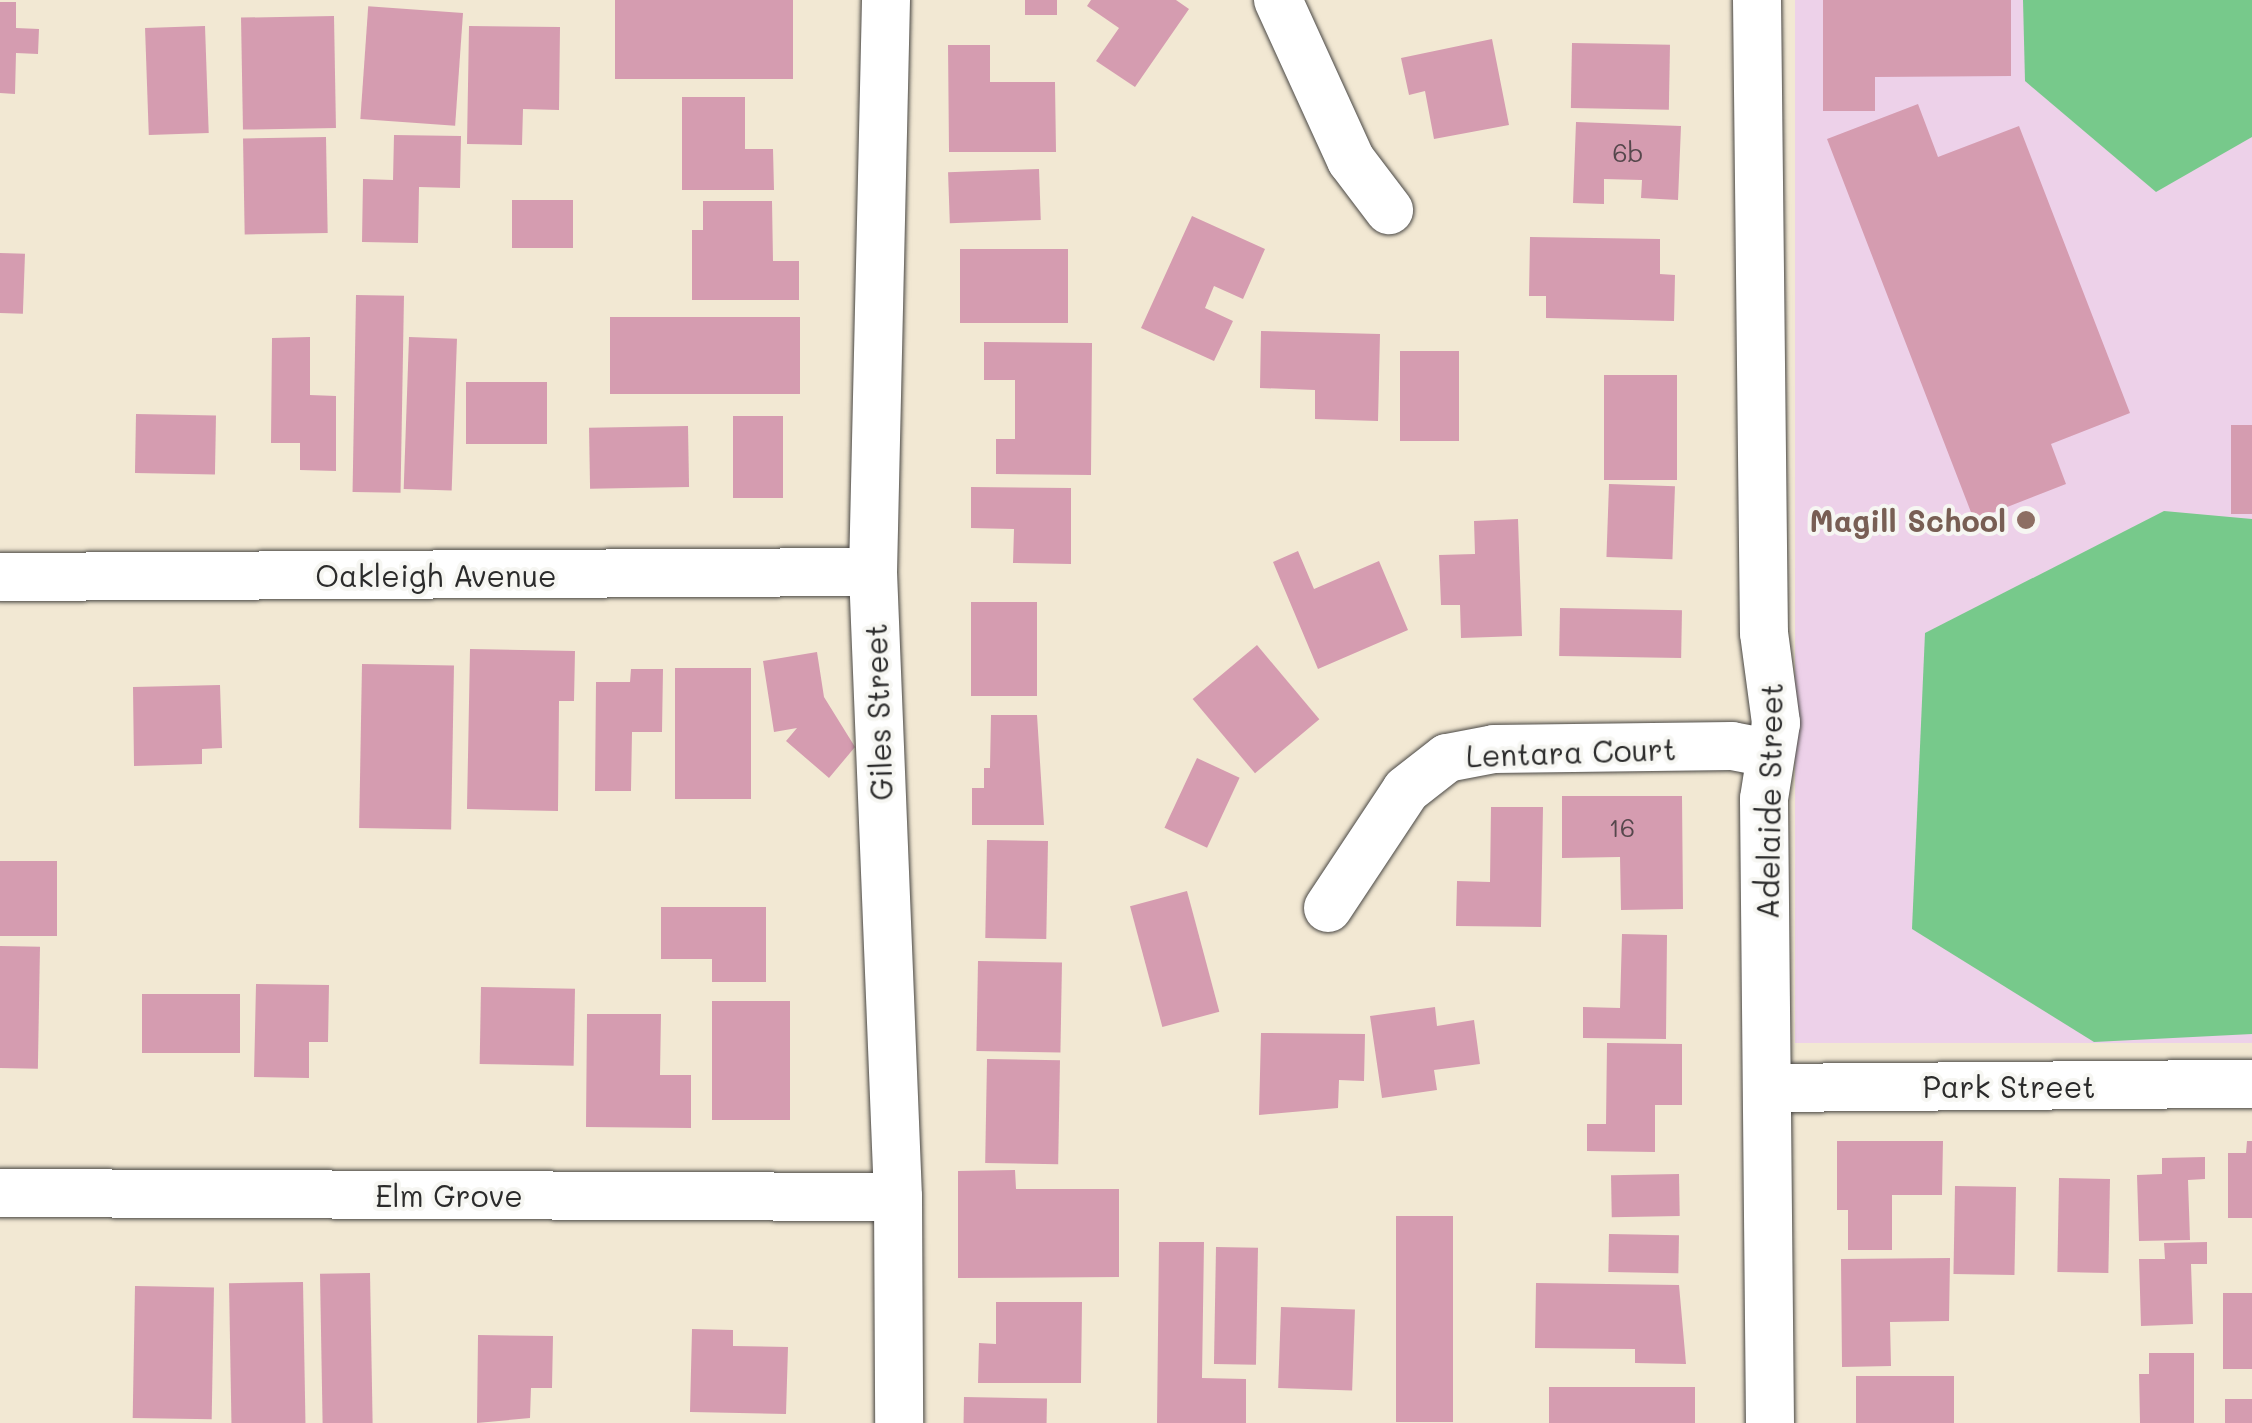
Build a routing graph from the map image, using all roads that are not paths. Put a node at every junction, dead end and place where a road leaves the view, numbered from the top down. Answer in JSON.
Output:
{"nodes":[{"id":1,"x":886,"y":0,"type":"edge"},
{"id":2,"x":1278,"y":0,"type":"edge"},
{"id":3,"x":1757,"y":0,"type":"edge"},
{"id":4,"x":1390,"y":210,"type":"dead end"},
{"id":5,"x":873,"y":572,"type":"junction"},
{"id":6,"x":0,"y":577,"type":"edge"},
{"id":7,"x":1768,"y":753,"type":"junction"},
{"id":8,"x":1328,"y":908,"type":"dead end"},
{"id":9,"x":2252,"y":1084,"type":"edge"},
{"id":10,"x":1767,"y":1088,"type":"junction"},
{"id":11,"x":0,"y":1193,"type":"edge"},
{"id":12,"x":898,"y":1197,"type":"junction"},
{"id":13,"x":899,"y":1423,"type":"edge"},
{"id":14,"x":1770,"y":1423,"type":"edge"}],
"edges":[{"from":1,"to":5,"type":"street","name":"Giles Street"},
{"from":2,"to":4,"type":"street"},
{"from":3,"to":7,"type":"street","name":"Adelaide Street"},
{"from":5,"to":6,"type":"street","name":"Oakleigh Avenue"},
{"from":5,"to":12,"type":"street","name":"Giles Street"},
{"from":7,"to":8,"type":"street","name":"Lentara Court"},
{"from":7,"to":10,"type":"street","name":"Adelaide Street"},
{"from":9,"to":10,"type":"street","name":"Park Street"},
{"from":10,"to":14,"type":"street","name":"Adelaide Street"},
{"from":11,"to":12,"type":"street","name":"Elm Grove"},
{"from":12,"to":13,"type":"street","name":"Giles Street"}]}
